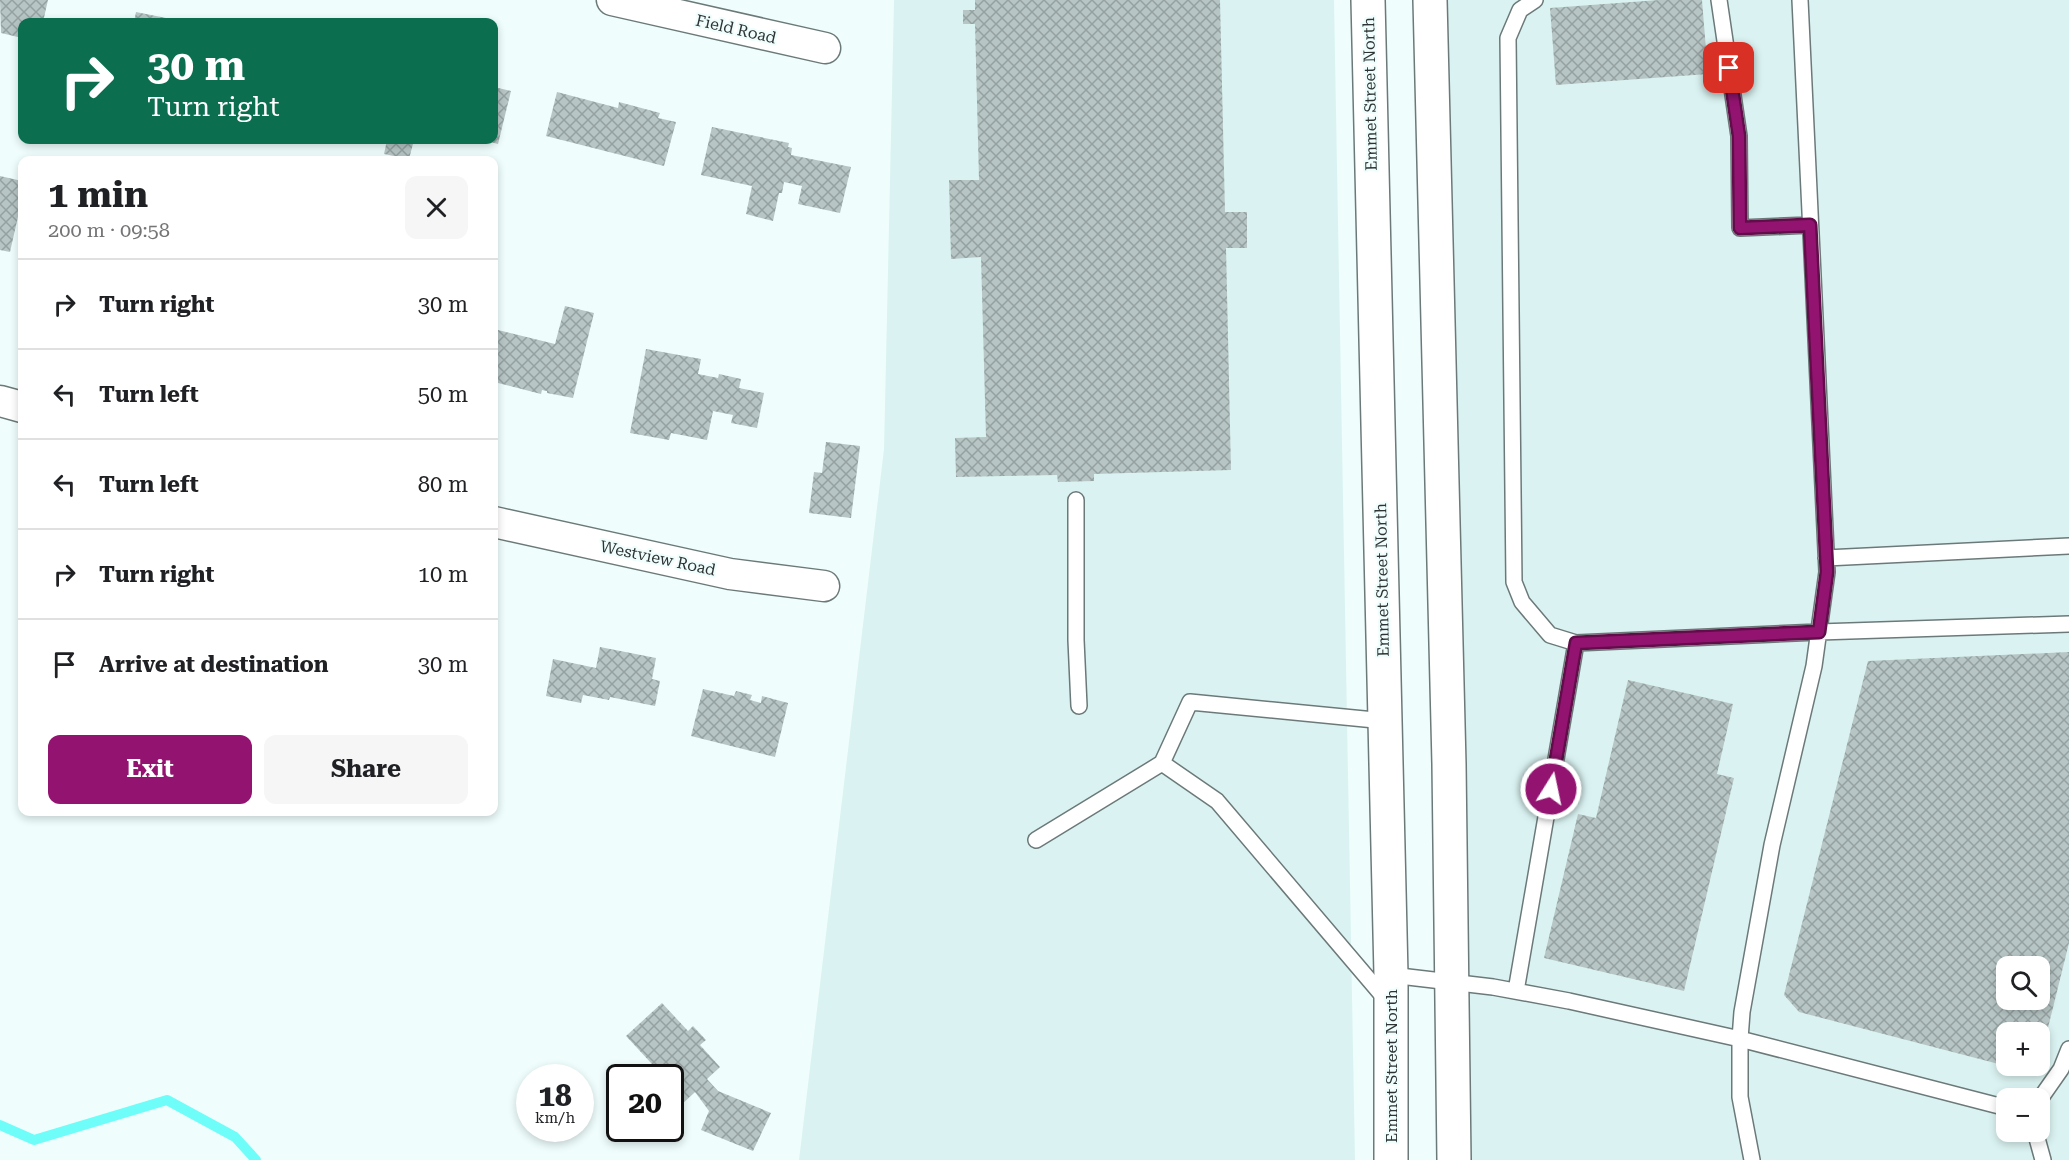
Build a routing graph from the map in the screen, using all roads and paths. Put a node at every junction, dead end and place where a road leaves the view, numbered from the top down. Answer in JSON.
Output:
{"nodes":[{"id":1,"x":612,"y":0,"type":"edge"},
{"id":2,"x":1368,"y":0,"type":"edge"},
{"id":3,"x":1430,"y":0,"type":"edge"},
{"id":4,"x":1535,"y":0,"type":"edge"},
{"id":5,"x":1719,"y":0,"type":"edge"},
{"id":6,"x":1800,"y":0,"type":"edge"},
{"id":7,"x":825,"y":48,"type":"dead end"},
{"id":8,"x":1810,"y":225,"type":"junction"},
{"id":9,"x":0,"y":401,"type":"edge"},
{"id":10,"x":18,"y":405,"type":"edge"},
{"id":11,"x":1076,"y":500,"type":"dead end"},
{"id":12,"x":498,"y":523,"type":"edge"},
{"id":13,"x":2069,"y":546,"type":"edge"},
{"id":14,"x":1826,"y":558,"type":"junction"},
{"id":15,"x":824,"y":586,"type":"dead end"},
{"id":16,"x":2069,"y":624,"type":"edge"},
{"id":17,"x":1819,"y":632,"type":"junction"},
{"id":18,"x":1576,"y":643,"type":"junction"},
{"id":19,"x":1079,"y":706,"type":"dead end"},
{"id":20,"x":1385,"y":721,"type":"junction"},
{"id":21,"x":1162,"y":763,"type":"junction"},
{"id":22,"x":1035,"y":840,"type":"dead end"},
{"id":23,"x":1452,"y":982,"type":"junction"},
{"id":24,"x":1391,"y":990,"type":"junction"},
{"id":25,"x":1516,"y":991,"type":"junction"},
{"id":26,"x":1740,"y":1039,"type":"junction"},
{"id":27,"x":2069,"y":1049,"type":"edge"},
{"id":28,"x":2048,"y":1088,"type":"edge"},
{"id":29,"x":1996,"y":1104,"type":"edge"},
{"id":30,"x":2037,"y":1142,"type":"edge"},
{"id":31,"x":1391,"y":1160,"type":"edge"},
{"id":32,"x":1454,"y":1160,"type":"edge"},
{"id":33,"x":1752,"y":1160,"type":"edge"},
{"id":34,"x":2043,"y":1160,"type":"edge"}],
"edges":[{"from":1,"to":7,"type":"street","name":"Field Road"},
{"from":2,"to":20,"type":"main road","name":"Emmet Street North"},
{"from":3,"to":23,"type":"main road"},
{"from":4,"to":18,"type":"lane"},
{"from":5,"to":8,"type":"lane"},
{"from":6,"to":8,"type":"lane"},
{"from":8,"to":14,"type":"lane"},
{"from":9,"to":10,"type":"street"},
{"from":11,"to":19,"type":"lane"},
{"from":12,"to":15,"type":"street","name":"Westview Road"},
{"from":13,"to":14,"type":"lane"},
{"from":14,"to":17,"type":"lane"},
{"from":16,"to":17,"type":"lane"},
{"from":17,"to":18,"type":"lane"},
{"from":17,"to":26,"type":"lane"},
{"from":18,"to":25,"type":"lane"},
{"from":20,"to":21,"type":"lane"},
{"from":20,"to":24,"type":"main road","name":"Emmet Street North"},
{"from":21,"to":22,"type":"lane"},
{"from":21,"to":24,"type":"lane"},
{"from":23,"to":24,"type":"lane"},
{"from":23,"to":25,"type":"lane"},
{"from":23,"to":32,"type":"main road"},
{"from":24,"to":31,"type":"main road","name":"Emmet Street North"},
{"from":25,"to":26,"type":"lane"},
{"from":26,"to":29,"type":"lane"},
{"from":26,"to":33,"type":"lane"},
{"from":27,"to":28,"type":"lane"},
{"from":30,"to":34,"type":"lane"}]}
